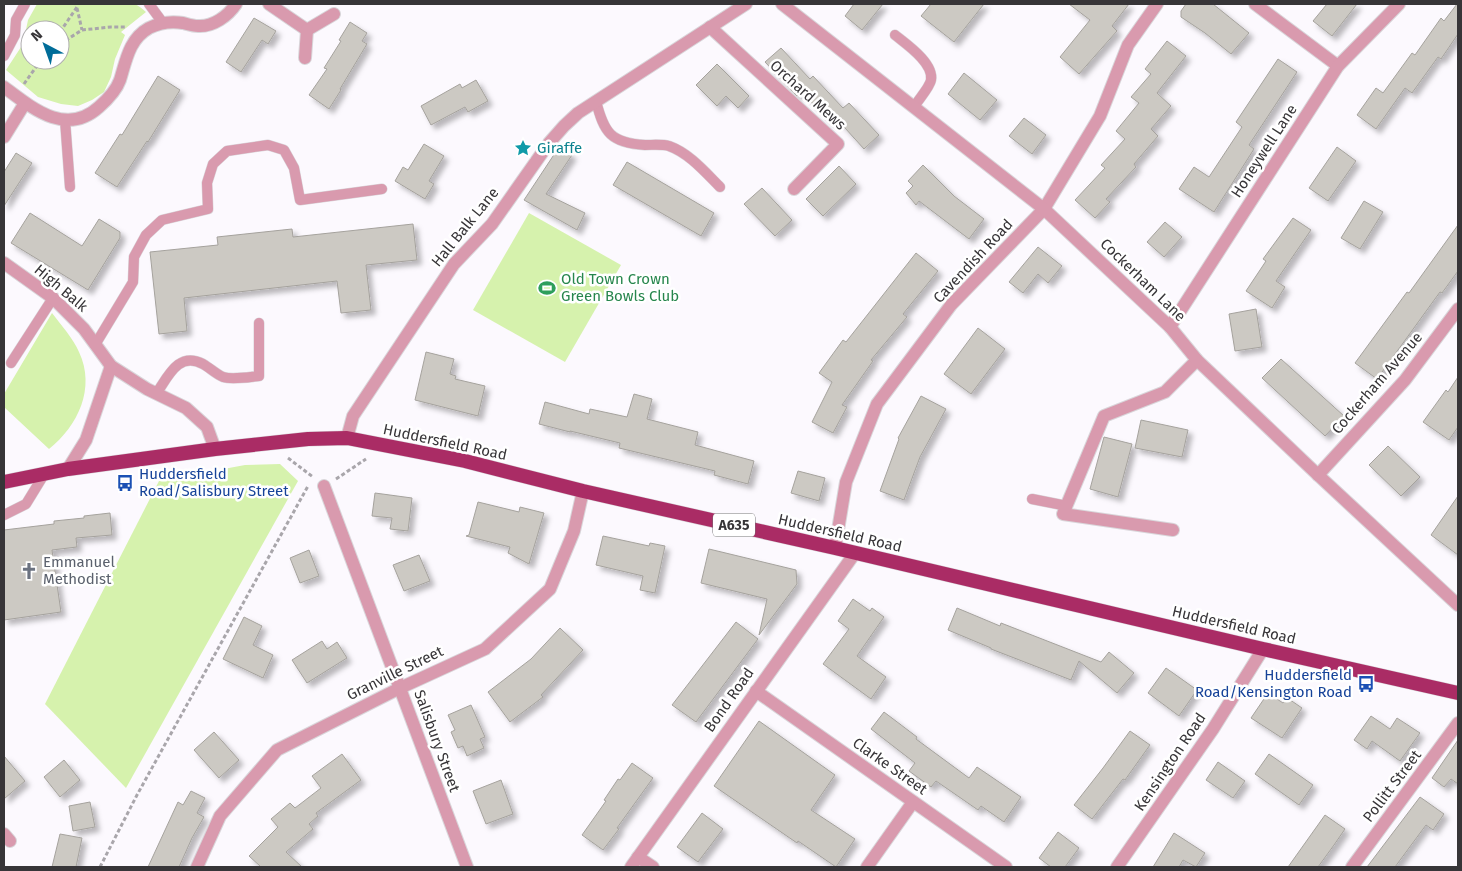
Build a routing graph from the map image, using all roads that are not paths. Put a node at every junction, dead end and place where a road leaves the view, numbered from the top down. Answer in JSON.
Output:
{"nodes":[{"id":1,"x":25,"y":4,"type":"edge"},
{"id":2,"x":149,"y":4,"type":"edge"},
{"id":3,"x":236,"y":4,"type":"edge"},
{"id":4,"x":269,"y":4,"type":"edge"},
{"id":5,"x":746,"y":4,"type":"edge"},
{"id":6,"x":782,"y":4,"type":"edge"},
{"id":7,"x":1157,"y":4,"type":"edge"},
{"id":8,"x":1255,"y":4,"type":"edge"},
{"id":9,"x":1399,"y":4,"type":"edge"},
{"id":10,"x":334,"y":14,"type":"dead end"},
{"id":11,"x":164,"y":23,"type":"junction"},
{"id":12,"x":710,"y":27,"type":"junction"},
{"id":13,"x":307,"y":30,"type":"junction"},
{"id":14,"x":895,"y":35,"type":"dead end"},
{"id":15,"x":4,"y":56,"type":"edge"},
{"id":16,"x":305,"y":58,"type":"dead end"},
{"id":17,"x":1338,"y":66,"type":"junction"},
{"id":18,"x":4,"y":87,"type":"edge"},
{"id":19,"x":21,"y":100,"type":"junction"},
{"id":20,"x":596,"y":101,"type":"junction"},
{"id":21,"x":914,"y":106,"type":"junction"},
{"id":22,"x":66,"y":120,"type":"junction"},
{"id":23,"x":4,"y":137,"type":"edge"},
{"id":24,"x":70,"y":187,"type":"dead end"},
{"id":25,"x":720,"y":187,"type":"dead end"},
{"id":26,"x":382,"y":189,"type":"dead end"},
{"id":27,"x":794,"y":189,"type":"dead end"},
{"id":28,"x":1044,"y":209,"type":"junction"},
{"id":29,"x":4,"y":264,"type":"edge"},
{"id":30,"x":53,"y":298,"type":"junction"},
{"id":31,"x":1458,"y":310,"type":"edge"},
{"id":32,"x":259,"y":323,"type":"dead end"},
{"id":33,"x":1170,"y":327,"type":"junction"},
{"id":34,"x":96,"y":344,"type":"junction"},
{"id":35,"x":1197,"y":360,"type":"junction"},
{"id":36,"x":12,"y":363,"type":"dead end"},
{"id":37,"x":111,"y":366,"type":"junction"},
{"id":38,"x":156,"y":394,"type":"junction"},
{"id":39,"x":347,"y":438,"type":"junction"},
{"id":40,"x":215,"y":449,"type":"junction"},
{"id":41,"x":68,"y":469,"type":"junction"},
{"id":42,"x":45,"y":473,"type":"junction"},
{"id":43,"x":1318,"y":475,"type":"junction"},
{"id":44,"x":4,"y":482,"type":"edge"},
{"id":45,"x":324,"y":486,"type":"road end"},
{"id":46,"x":583,"y":491,"type":"junction"},
{"id":47,"x":1032,"y":498,"type":"dead end"},
{"id":48,"x":1067,"y":506,"type":"junction"},
{"id":49,"x":4,"y":514,"type":"edge"},
{"id":50,"x":1173,"y":530,"type":"dead end"},
{"id":51,"x":835,"y":548,"type":"junction"},
{"id":52,"x":855,"y":553,"type":"junction"},
{"id":53,"x":1458,"y":605,"type":"edge"},
{"id":54,"x":1263,"y":649,"type":"junction"},
{"id":55,"x":400,"y":688,"type":"junction"},
{"id":56,"x":756,"y":691,"type":"junction"},
{"id":57,"x":1458,"y":693,"type":"edge"},
{"id":58,"x":1458,"y":724,"type":"edge"},
{"id":59,"x":913,"y":802,"type":"junction"},
{"id":60,"x":634,"y":862,"type":"edge"},
{"id":61,"x":197,"y":867,"type":"edge"},
{"id":62,"x":467,"y":867,"type":"edge"},
{"id":63,"x":653,"y":867,"type":"edge"},
{"id":64,"x":867,"y":867,"type":"edge"},
{"id":65,"x":1006,"y":867,"type":"edge"},
{"id":66,"x":1117,"y":867,"type":"edge"},
{"id":67,"x":1352,"y":867,"type":"edge"}],
"edges":[{"from":1,"to":15,"type":"lane"},
{"from":2,"to":11,"type":"lane"},
{"from":3,"to":11,"type":"street"},
{"from":4,"to":13,"type":"street"},
{"from":5,"to":12,"type":"street","name":"Hall Balk Lane"},
{"from":6,"to":21,"type":"street","name":"Cockerham Lane"},
{"from":7,"to":28,"type":"street","name":"Cavendish Road"},
{"from":8,"to":17,"type":"street"},
{"from":9,"to":17,"type":"street","name":"Honeywell Lane"},
{"from":10,"to":13,"type":"street"},
{"from":11,"to":22,"type":"street"},
{"from":12,"to":20,"type":"street","name":"Hall Balk Lane"},
{"from":12,"to":27,"type":"street","name":"Orchard Mews"},
{"from":13,"to":16,"type":"street"},
{"from":14,"to":21,"type":"lane"},
{"from":17,"to":33,"type":"street","name":"Honeywell Lane"},
{"from":18,"to":19,"type":"street"},
{"from":19,"to":22,"type":"street"},
{"from":19,"to":23,"type":"street"},
{"from":20,"to":25,"type":"lane"},
{"from":20,"to":39,"type":"street","name":"Hall Balk Lane"},
{"from":21,"to":28,"type":"street","name":"Cockerham Lane"},
{"from":22,"to":24,"type":"lane"},
{"from":26,"to":34,"type":"lane"},
{"from":28,"to":33,"type":"street","name":"Cockerham Lane"},
{"from":28,"to":51,"type":"street","name":"Cavendish Road"},
{"from":29,"to":30,"type":"street","name":"High Balk"},
{"from":30,"to":34,"type":"street","name":"High Balk"},
{"from":30,"to":36,"type":"lane"},
{"from":31,"to":43,"type":"street","name":"Cockerham Avenue"},
{"from":32,"to":38,"type":"lane"},
{"from":33,"to":35,"type":"street","name":"Cockerham Lane"},
{"from":34,"to":37,"type":"street","name":"High Balk"},
{"from":35,"to":43,"type":"street","name":"Cockerham Lane"},
{"from":35,"to":48,"type":"street"},
{"from":37,"to":38,"type":"street","name":"High Balk"},
{"from":37,"to":41,"type":"street"},
{"from":38,"to":40,"type":"street","name":"High Balk"},
{"from":39,"to":40,"type":"highway","name":"Huddersfield Road","number":"A635"},
{"from":39,"to":46,"type":"highway","name":"Huddersfield Road","number":"A635"},
{"from":40,"to":41,"type":"highway","name":"Huddersfield Road","number":"A635"},
{"from":41,"to":42,"type":"highway","name":"Huddersfield Road","number":"A635"},
{"from":42,"to":44,"type":"highway","name":"Huddersfield Road","number":"A635"},
{"from":42,"to":49,"type":"lane"},
{"from":43,"to":53,"type":"street","name":"Cockerham Lane"},
{"from":45,"to":55,"type":"street","name":"Salisbury Street"},
{"from":46,"to":51,"type":"highway","name":"Huddersfield Road","number":"A635"},
{"from":46,"to":55,"type":"street","name":"Granville Street"},
{"from":47,"to":48,"type":"lane"},
{"from":48,"to":50,"type":"street"},
{"from":51,"to":52,"type":"highway","name":"Huddersfield Road","number":"A635"},
{"from":52,"to":54,"type":"highway","name":"Huddersfield Road","number":"A635"},
{"from":52,"to":56,"type":"street","name":"Bond Road"},
{"from":54,"to":57,"type":"highway","name":"Huddersfield Road","number":"A635"},
{"from":54,"to":66,"type":"street","name":"Kensington Road"},
{"from":55,"to":61,"type":"street","name":"Granville Street"},
{"from":55,"to":62,"type":"street","name":"Salisbury Street"},
{"from":56,"to":59,"type":"street","name":"Clarke Street"},
{"from":56,"to":60,"type":"street","name":"Bond Road"},
{"from":58,"to":67,"type":"street","name":"Pollitt Street"},
{"from":59,"to":64,"type":"street"},
{"from":59,"to":65,"type":"street","name":"Clarke Street"},
{"from":60,"to":63,"type":"street"}]}
